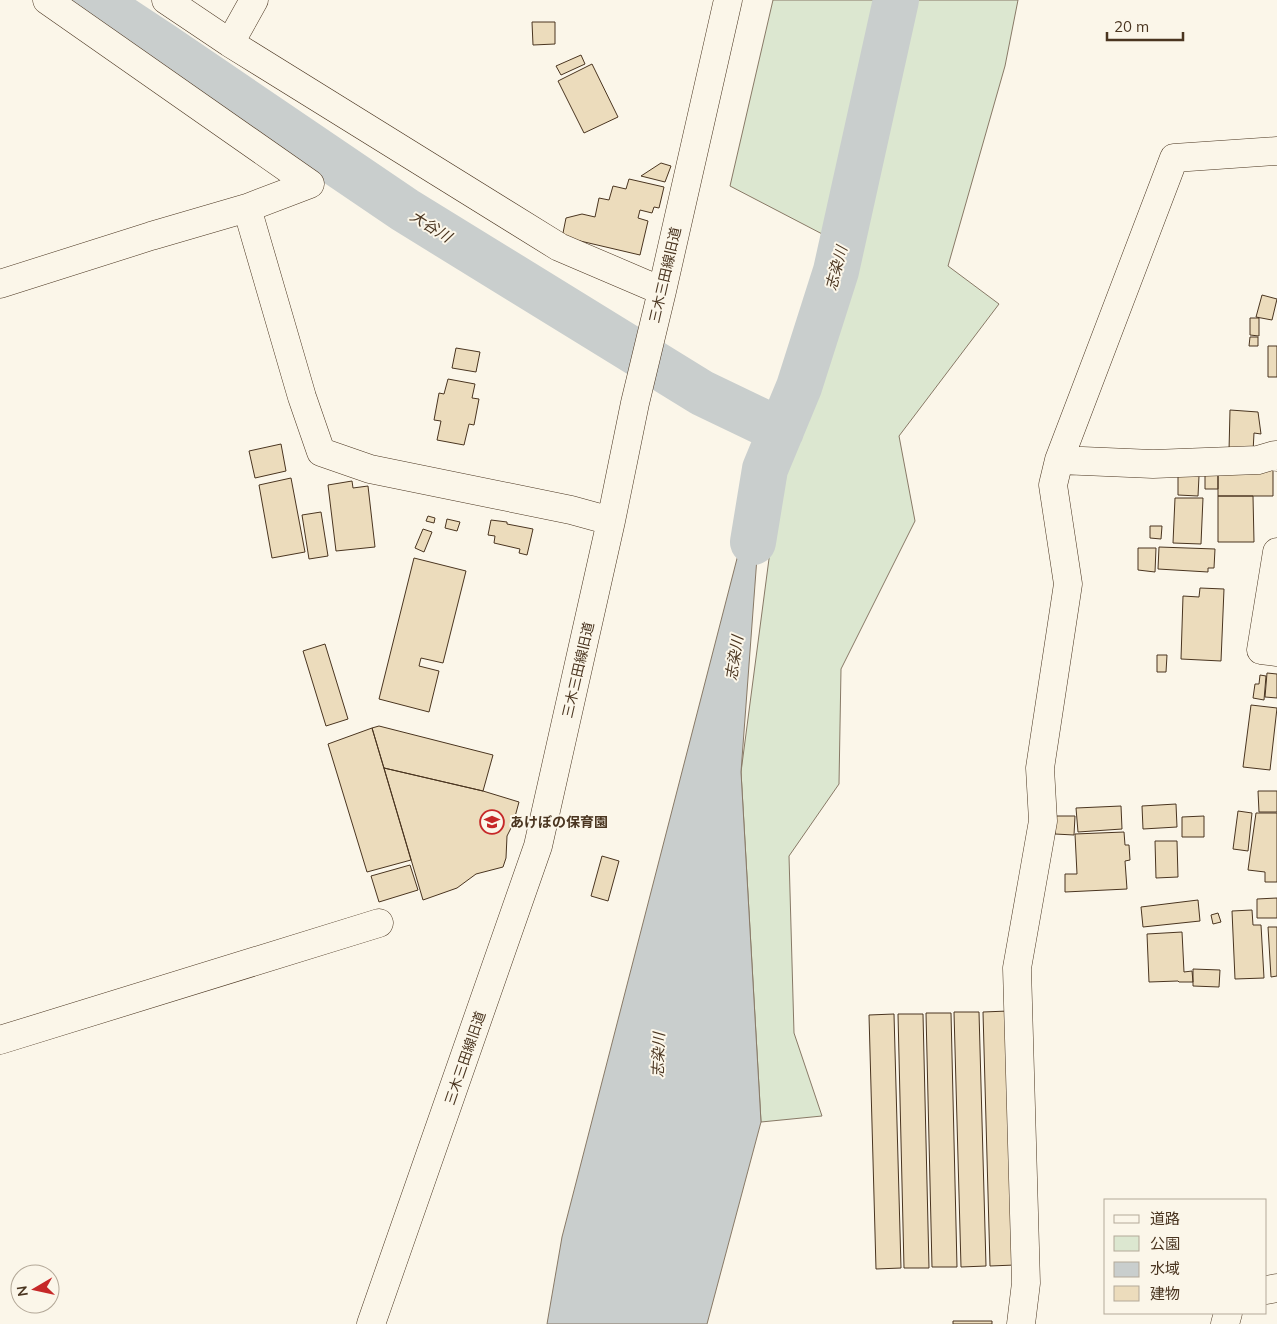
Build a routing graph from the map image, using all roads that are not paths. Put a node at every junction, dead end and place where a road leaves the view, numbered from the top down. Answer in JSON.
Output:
{"nodes":[{"id":1,"x":47,"y":0,"type":"edge"},
{"id":2,"x":166,"y":0,"type":"edge"},
{"id":3,"x":254,"y":0,"type":"edge"},
{"id":4,"x":728,"y":0,"type":"edge"},
{"id":5,"x":230,"y":42,"type":"junction"},
{"id":6,"x":1277,"y":151,"type":"edge"},
{"id":7,"x":247,"y":208,"type":"junction"},
{"id":8,"x":0,"y":284,"type":"edge"},
{"id":9,"x":662,"y":291,"type":"junction"},
{"id":10,"x":1277,"y":458,"type":"edge"},
{"id":11,"x":1059,"y":460,"type":"junction"},
{"id":12,"x":612,"y":520,"type":"junction"},
{"id":13,"x":1277,"y":552,"type":"edge"},
{"id":14,"x":1277,"y":652,"type":"edge"},
{"id":15,"x":379,"y":923,"type":"dead end"},
{"id":16,"x":0,"y":1040,"type":"edge"},
{"id":17,"x":371,"y":1324,"type":"edge"},
{"id":18,"x":1021,"y":1324,"type":"edge"}],
"edges":[{"from":1,"to":7,"type":"street"},
{"from":2,"to":5,"type":"street"},
{"from":3,"to":5,"type":"street"},
{"from":4,"to":9,"type":"street","name":"三木三田線旧道"},
{"from":5,"to":9,"type":"street"},
{"from":6,"to":11,"type":"street"},
{"from":7,"to":8,"type":"street"},
{"from":7,"to":12,"type":"street"},
{"from":9,"to":12,"type":"street","name":"三木三田線旧道"},
{"from":10,"to":11,"type":"street"},
{"from":11,"to":18,"type":"street"},
{"from":12,"to":17,"type":"street","name":"三木三田線旧道"},
{"from":13,"to":14,"type":"street"},
{"from":15,"to":16,"type":"street"}]}
